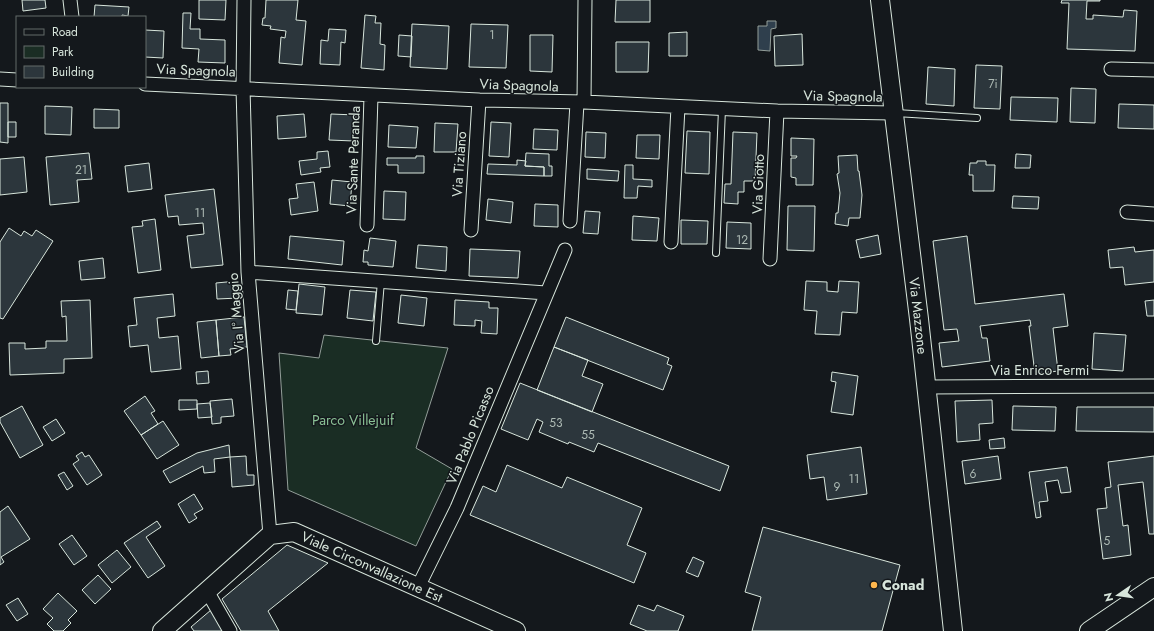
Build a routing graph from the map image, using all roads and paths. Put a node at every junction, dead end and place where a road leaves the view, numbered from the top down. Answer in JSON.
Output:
{"nodes":[{"id":1,"x":70,"y":0,"type":"edge"},
{"id":2,"x":244,"y":0,"type":"edge"},
{"id":3,"x":585,"y":0,"type":"edge"},
{"id":4,"x":880,"y":0,"type":"edge"},
{"id":5,"x":72,"y":16,"type":"edge"},
{"id":6,"x":1111,"y":68,"type":"dead end"},
{"id":7,"x":1154,"y":70,"type":"edge"},
{"id":8,"x":0,"y":79,"type":"edge"},
{"id":9,"x":16,"y":80,"type":"edge"},
{"id":10,"x":146,"y":84,"type":"edge"},
{"id":11,"x":243,"y":88,"type":"junction"},
{"id":12,"x":371,"y":96,"type":"junction"},
{"id":13,"x":479,"y":100,"type":"junction"},
{"id":14,"x":580,"y":103,"type":"junction"},
{"id":15,"x":678,"y":107,"type":"junction"},
{"id":16,"x":722,"y":109,"type":"junction"},
{"id":17,"x":777,"y":111,"type":"junction"},
{"id":18,"x":893,"y":113,"type":"junction"},
{"id":19,"x":977,"y":118,"type":"dead end"},
{"id":20,"x":1127,"y":212,"type":"dead end"},
{"id":21,"x":1154,"y":214,"type":"edge"},
{"id":22,"x":570,"y":221,"type":"dead end"},
{"id":23,"x":367,"y":225,"type":"dead end"},
{"id":24,"x":471,"y":230,"type":"dead end"},
{"id":25,"x":671,"y":242,"type":"dead end"},
{"id":26,"x":565,"y":250,"type":"dead end"},
{"id":27,"x":716,"y":253,"type":"dead end"},
{"id":28,"x":770,"y":259,"type":"dead end"},
{"id":29,"x":248,"y":272,"type":"junction"},
{"id":30,"x":381,"y":282,"type":"junction"},
{"id":31,"x":546,"y":293,"type":"junction"},
{"id":32,"x":376,"y":341,"type":"dead end"},
{"id":33,"x":1154,"y":386,"type":"edge"},
{"id":34,"x":926,"y":387,"type":"junction"},
{"id":35,"x":270,"y":536,"type":"junction"},
{"id":36,"x":418,"y":587,"type":"junction"},
{"id":37,"x":1154,"y":587,"type":"edge"},
{"id":38,"x":207,"y":591,"type":"junction"},
{"id":39,"x":162,"y":631,"type":"edge"},
{"id":40,"x":230,"y":631,"type":"edge"},
{"id":41,"x":516,"y":631,"type":"edge"},
{"id":42,"x":953,"y":631,"type":"edge"},
{"id":43,"x":1089,"y":631,"type":"edge"}],
"edges":[{"from":1,"to":5,"type":"street"},
{"from":2,"to":11,"type":"street","name":"Via I° Maggio"},
{"from":3,"to":14,"type":"street"},
{"from":4,"to":18,"type":"main road","name":"Via Mazzone"},
{"from":6,"to":7,"type":"street"},
{"from":8,"to":9,"type":"street"},
{"from":10,"to":11,"type":"street","name":"Via Spagnola"},
{"from":11,"to":12,"type":"street","name":"Via Spagnola"},
{"from":11,"to":29,"type":"street","name":"Via I° Maggio"},
{"from":12,"to":13,"type":"street","name":"Via Spagnola"},
{"from":12,"to":23,"type":"street","name":"Via Sante Peranda"},
{"from":13,"to":14,"type":"street","name":"Via Spagnola"},
{"from":13,"to":24,"type":"street","name":"Via Tiziano"},
{"from":14,"to":15,"type":"street","name":"Via Spagnola"},
{"from":14,"to":22,"type":"street"},
{"from":15,"to":16,"type":"street","name":"Via Spagnola"},
{"from":15,"to":25,"type":"street"},
{"from":16,"to":17,"type":"street","name":"Via Spagnola"},
{"from":16,"to":27,"type":"lane"},
{"from":17,"to":18,"type":"street","name":"Via Spagnola"},
{"from":17,"to":28,"type":"street","name":"Via Giotto"},
{"from":18,"to":19,"type":"lane"},
{"from":18,"to":34,"type":"main road","name":"Via Mazzone"},
{"from":20,"to":21,"type":"street"},
{"from":26,"to":31,"type":"street","name":"Via Pablo Picasso"},
{"from":29,"to":30,"type":"street"},
{"from":29,"to":35,"type":"street","name":"Via I° Maggio"},
{"from":30,"to":31,"type":"street"},
{"from":30,"to":32,"type":"lane"},
{"from":31,"to":36,"type":"street","name":"Via Pablo Picasso"},
{"from":33,"to":34,"type":"street","name":"Via Enrico Fermi"},
{"from":34,"to":42,"type":"main road","name":"Via Mazzone"},
{"from":35,"to":36,"type":"main road","name":"Viale Circonvallazione Est"},
{"from":35,"to":38,"type":"main road"},
{"from":36,"to":41,"type":"main road","name":"Viale Circonvallazione Est"},
{"from":37,"to":43,"type":"main road"},
{"from":38,"to":39,"type":"main road"},
{"from":38,"to":40,"type":"street"}]}
